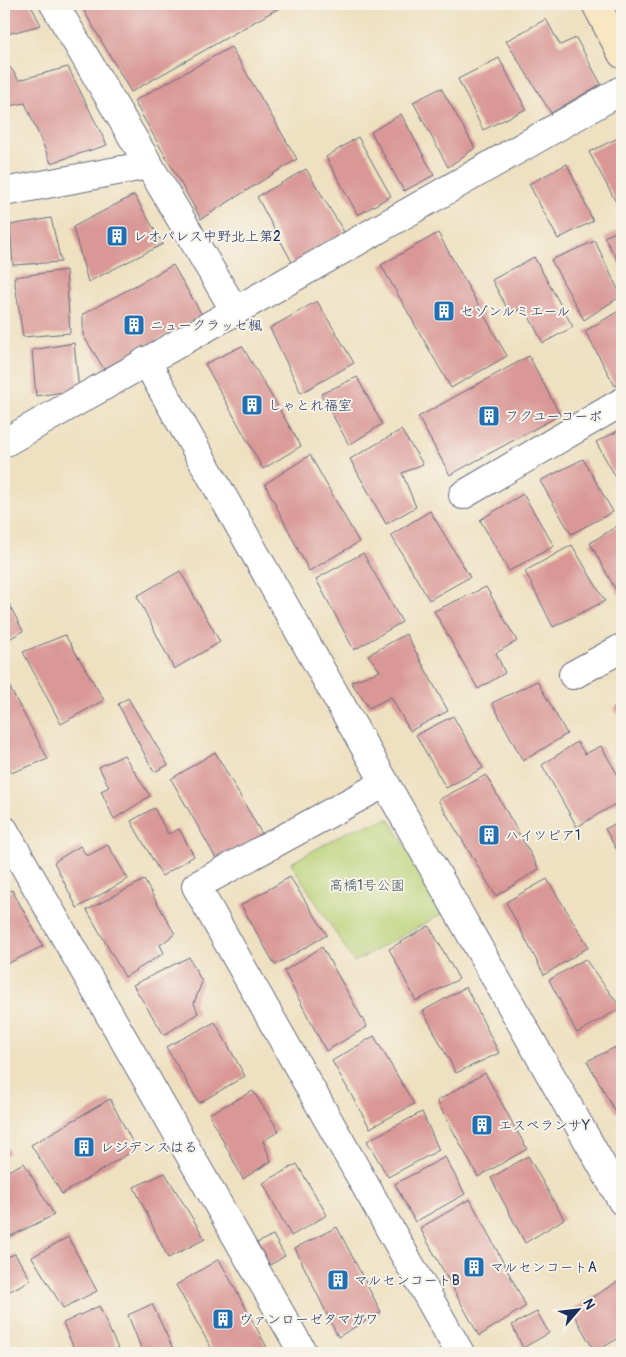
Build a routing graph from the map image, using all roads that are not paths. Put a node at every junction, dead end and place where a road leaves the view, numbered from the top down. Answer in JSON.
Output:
{"nodes":[{"id":1,"x":54,"y":4,"type":"edge"},
{"id":2,"x":596,"y":4,"type":"edge"},
{"id":3,"x":622,"y":54,"type":"edge"},
{"id":4,"x":622,"y":90,"type":"edge"},
{"id":5,"x":149,"y":166,"type":"junction"},
{"id":6,"x":4,"y":192,"type":"edge"},
{"id":7,"x":235,"y":311,"type":"junction"},
{"id":8,"x":146,"y":362,"type":"junction"},
{"id":9,"x":622,"y":402,"type":"edge"},
{"id":10,"x":4,"y":443,"type":"edge"},
{"id":11,"x":463,"y":495,"type":"dead end"},
{"id":12,"x":622,"y":648,"type":"edge"},
{"id":13,"x":573,"y":675,"type":"dead end"},
{"id":14,"x":385,"y":783,"type":"junction"},
{"id":15,"x":8,"y":848,"type":"edge"},
{"id":16,"x":622,"y":1201,"type":"edge"},
{"id":17,"x":303,"y":1353,"type":"edge"},
{"id":18,"x":460,"y":1353,"type":"edge"}],
"edges":[{"from":1,"to":5,"type":"street"},
{"from":2,"to":3,"type":"street"},
{"from":4,"to":7,"type":"street"},
{"from":5,"to":6,"type":"street"},
{"from":5,"to":7,"type":"street"},
{"from":7,"to":8,"type":"street"},
{"from":8,"to":10,"type":"street"},
{"from":8,"to":14,"type":"street"},
{"from":9,"to":11,"type":"street"},
{"from":12,"to":13,"type":"street"},
{"from":14,"to":16,"type":"street"},
{"from":14,"to":18,"type":"street"},
{"from":15,"to":17,"type":"street"}]}
